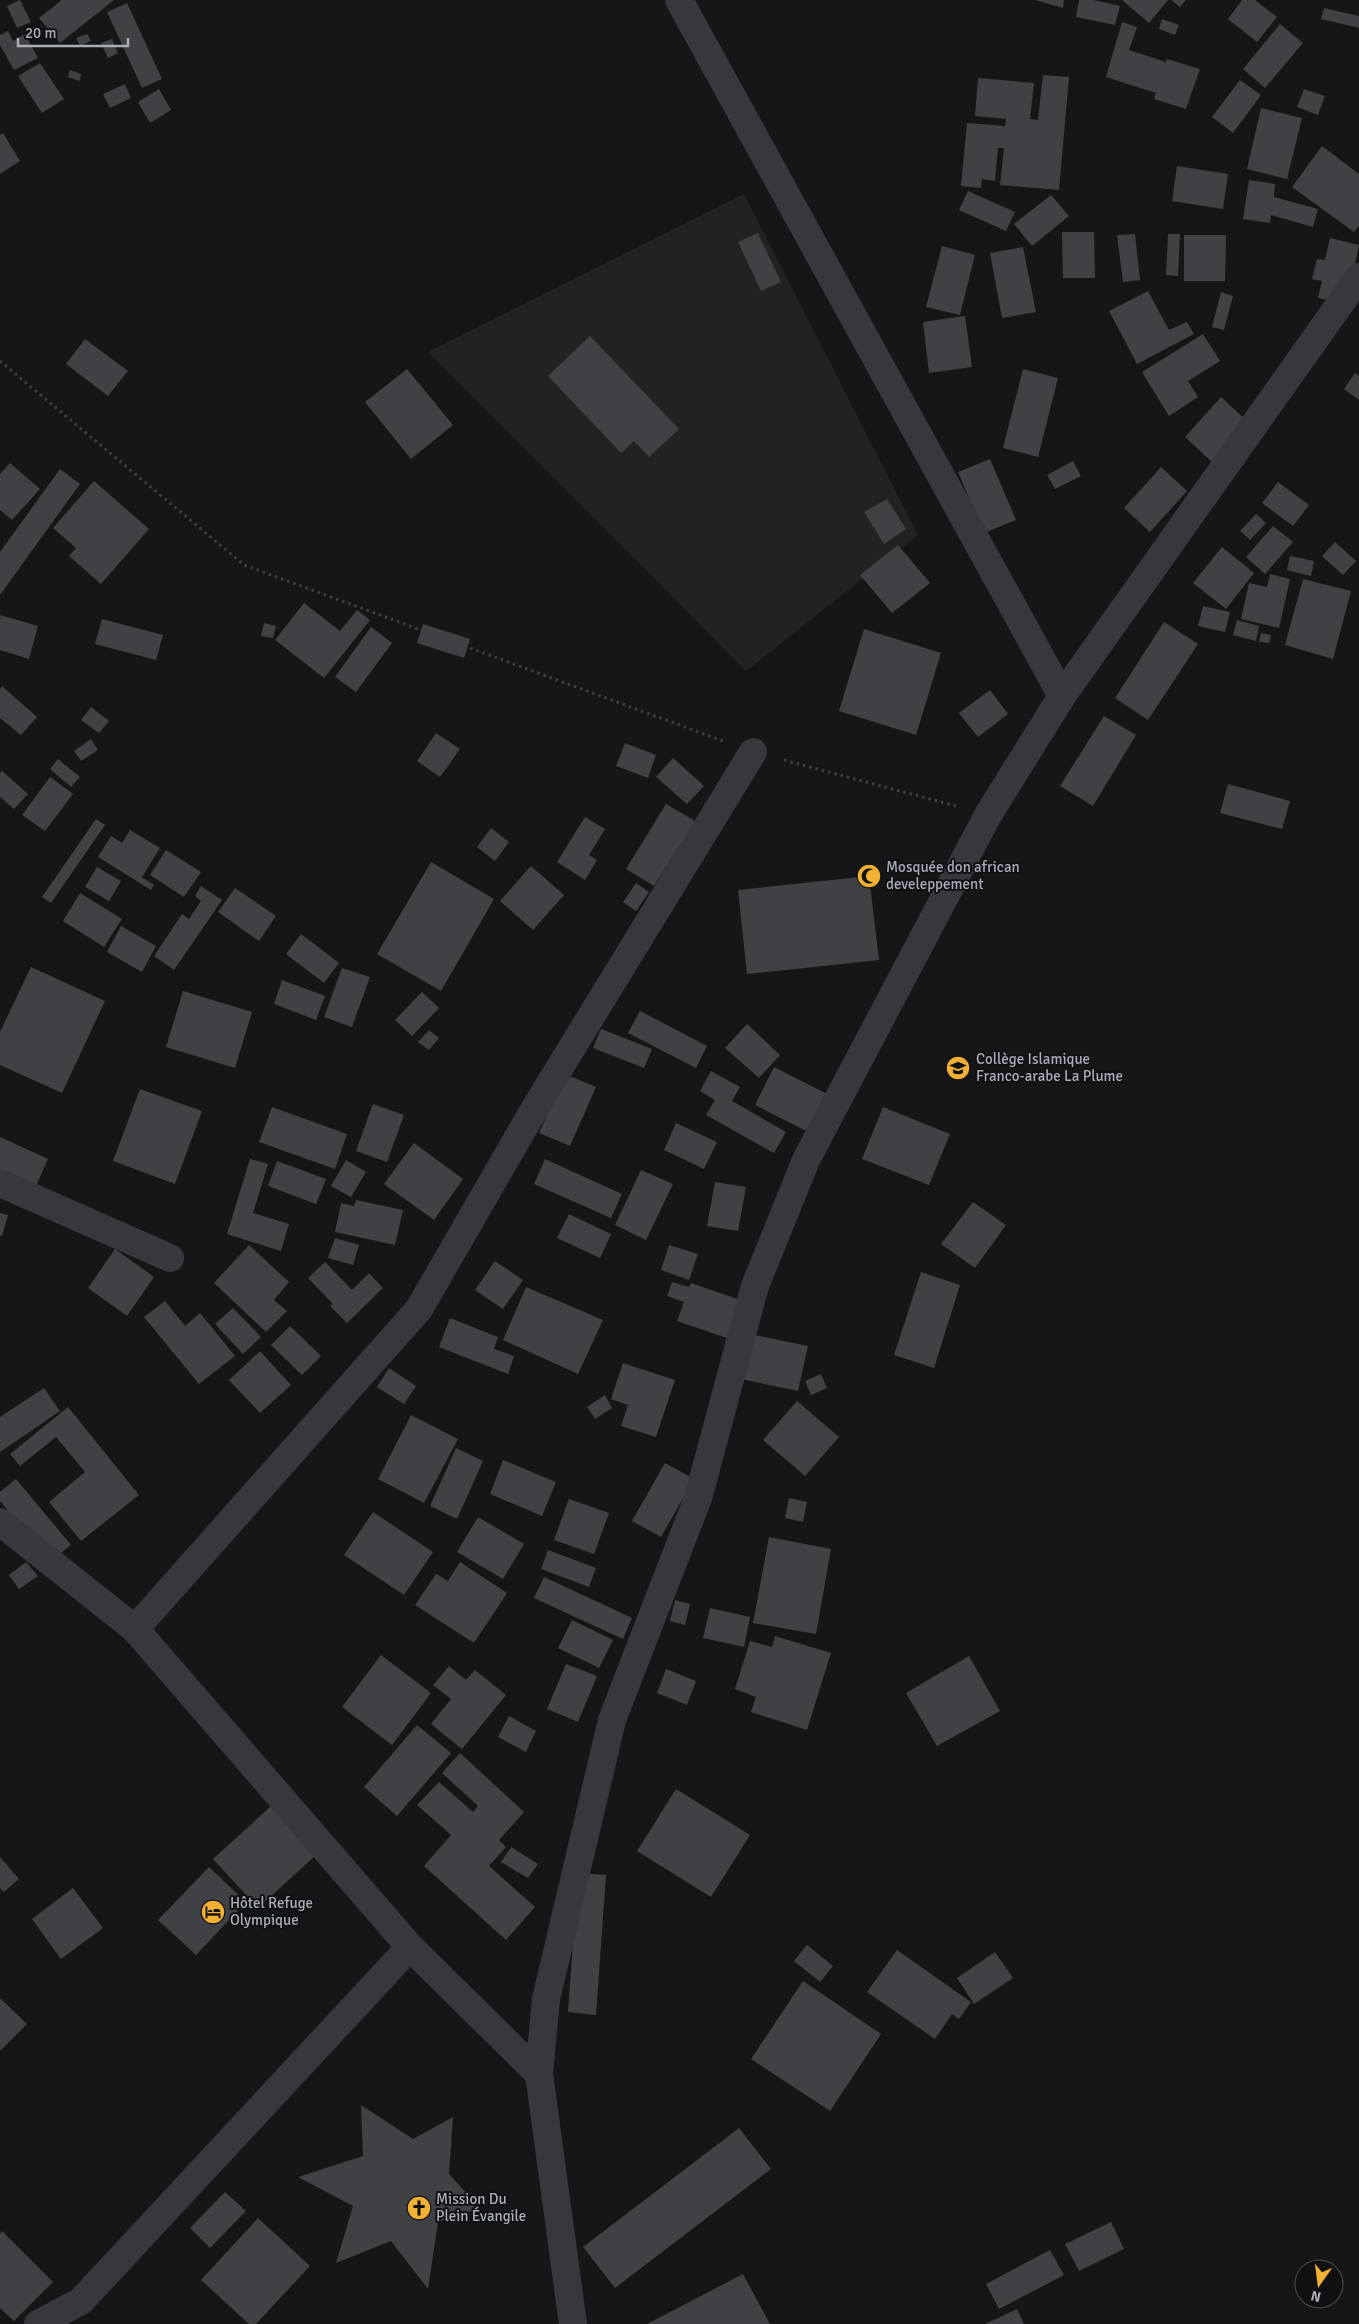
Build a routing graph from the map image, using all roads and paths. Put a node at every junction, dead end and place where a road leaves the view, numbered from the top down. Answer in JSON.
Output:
{"nodes":[{"id":1,"x":679,"y":0,"type":"edge"},
{"id":2,"x":1359,"y":277,"type":"edge"},
{"id":3,"x":0,"y":361,"type":"edge"},
{"id":4,"x":1062,"y":696,"type":"junction"},
{"id":5,"x":752,"y":752,"type":"junction"},
{"id":6,"x":988,"y":815,"type":"junction"},
{"id":7,"x":0,"y":1183,"type":"edge"},
{"id":8,"x":170,"y":1258,"type":"dead end"},
{"id":9,"x":0,"y":1522,"type":"edge"},
{"id":10,"x":135,"y":1630,"type":"junction"},
{"id":11,"x":410,"y":1947,"type":"junction"},
{"id":12,"x":539,"y":2074,"type":"junction"},
{"id":13,"x":38,"y":2324,"type":"edge"},
{"id":14,"x":573,"y":2324,"type":"edge"}],
"edges":[{"from":1,"to":4,"type":"street"},
{"from":2,"to":4,"type":"street"},
{"from":3,"to":5,"type":"path"},
{"from":4,"to":6,"type":"street"},
{"from":5,"to":6,"type":"path"},
{"from":5,"to":10,"type":"street"},
{"from":6,"to":12,"type":"street"},
{"from":7,"to":8,"type":"street"},
{"from":9,"to":10,"type":"street"},
{"from":10,"to":11,"type":"street"},
{"from":11,"to":12,"type":"street"},
{"from":11,"to":13,"type":"street"},
{"from":12,"to":14,"type":"street"}]}
